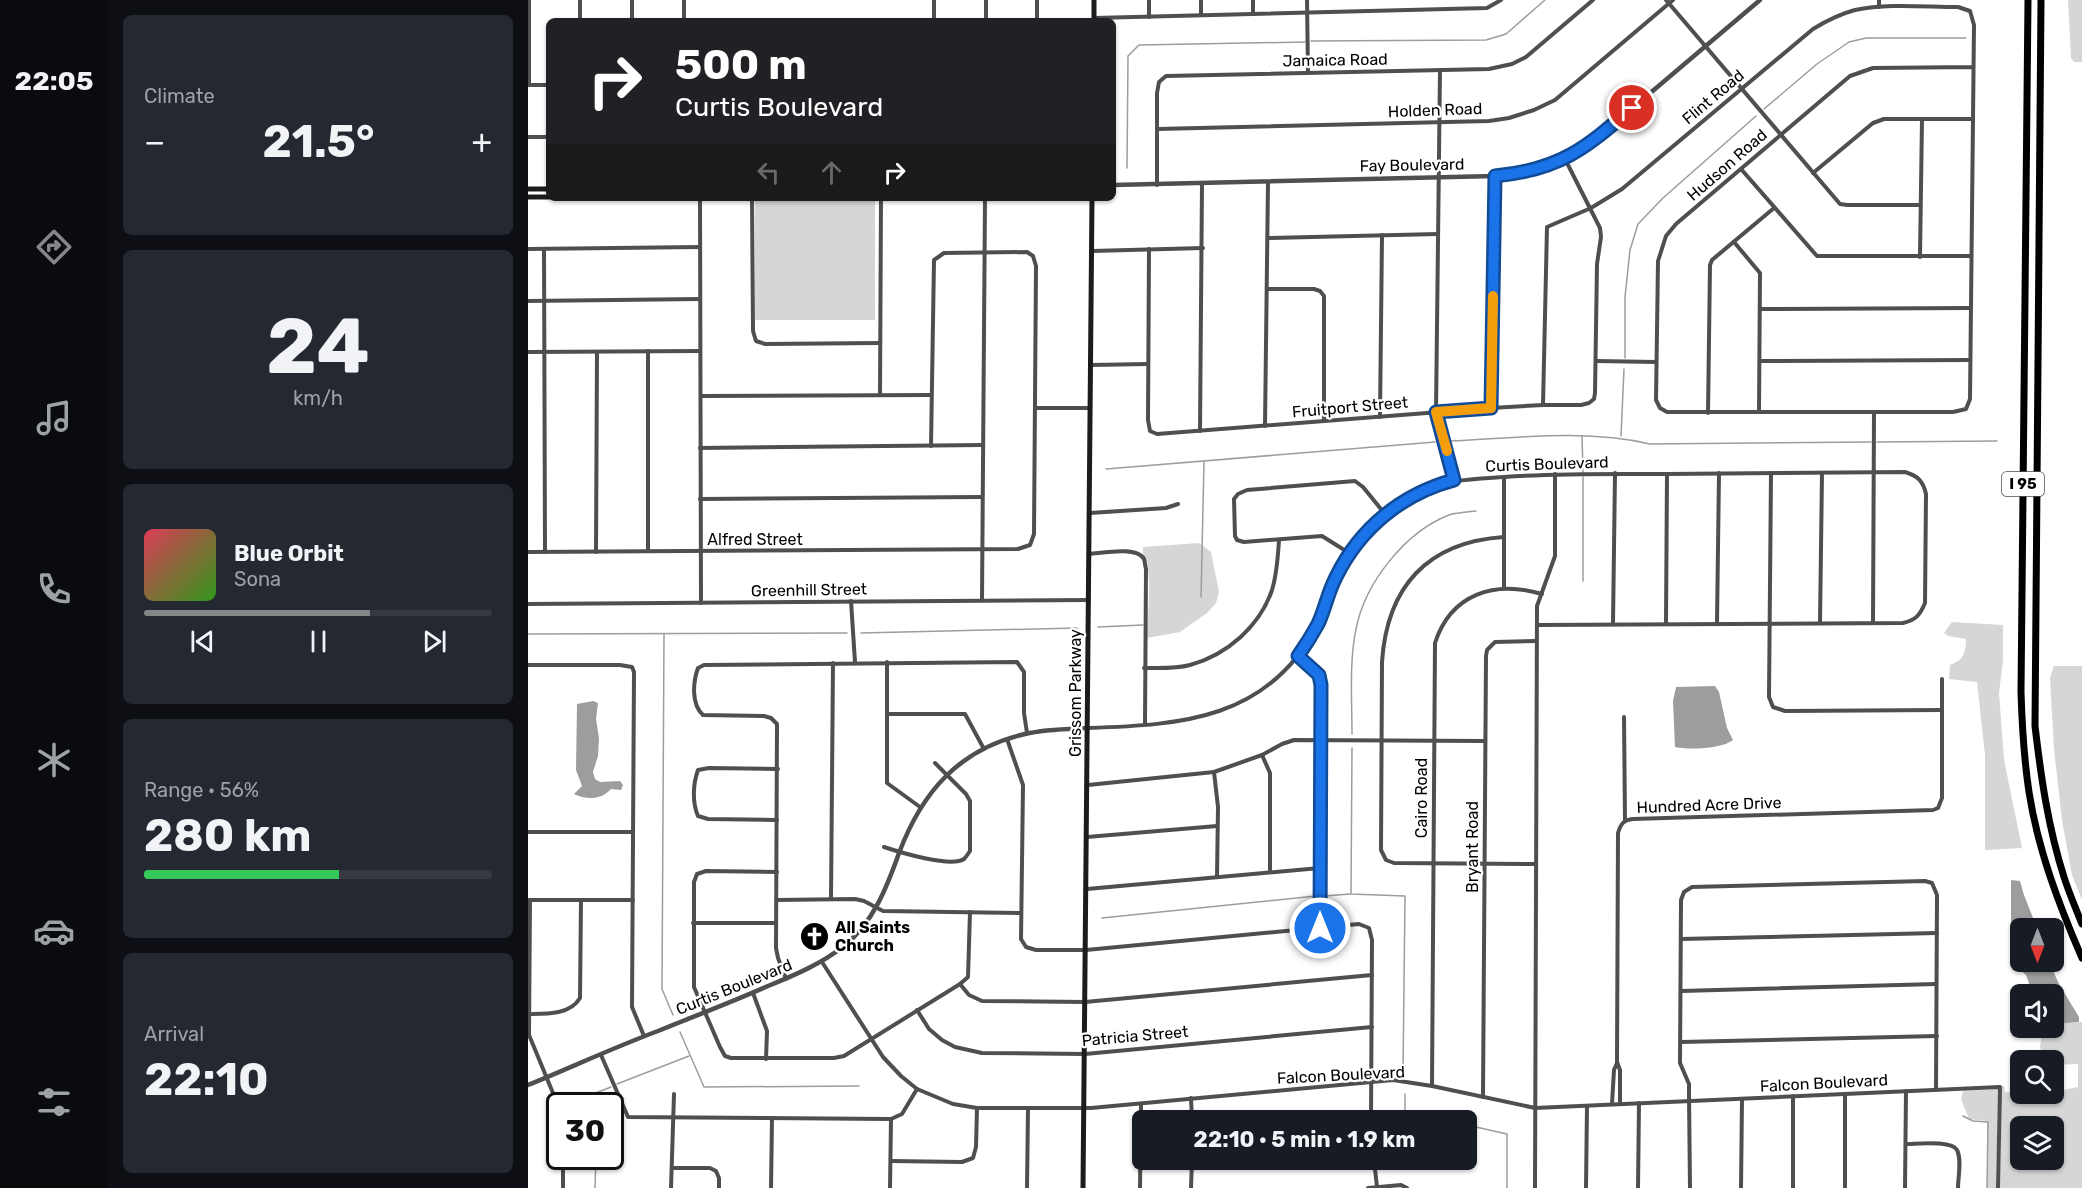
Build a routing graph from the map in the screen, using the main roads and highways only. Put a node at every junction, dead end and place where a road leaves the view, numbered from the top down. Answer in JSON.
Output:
{"nodes":[{"id":1,"x":1094,"y":0,"type":"edge"},
{"id":2,"x":2028,"y":0,"type":"edge"},
{"id":3,"x":2041,"y":0,"type":"edge"},
{"id":4,"x":1094,"y":18,"type":"edge"},
{"id":5,"x":528,"y":189,"type":"edge"},
{"id":6,"x":546,"y":189,"type":"edge"},
{"id":7,"x":528,"y":197,"type":"edge"},
{"id":8,"x":546,"y":197,"type":"edge"},
{"id":9,"x":1092,"y":201,"type":"edge"},
{"id":10,"x":2082,"y":924,"type":"edge"},
{"id":11,"x":2082,"y":958,"type":"edge"},
{"id":12,"x":1083,"y":1188,"type":"edge"}],
"edges":[{"from":1,"to":4,"type":"main road"},
{"from":2,"to":11,"type":"highway","number":"I 95"},
{"from":3,"to":10,"type":"highway","number":"I 95"},
{"from":5,"to":6,"type":"main road"},
{"from":7,"to":8,"type":"main road"},
{"from":9,"to":12,"type":"main road","name":"Grissom Parkway"}]}
